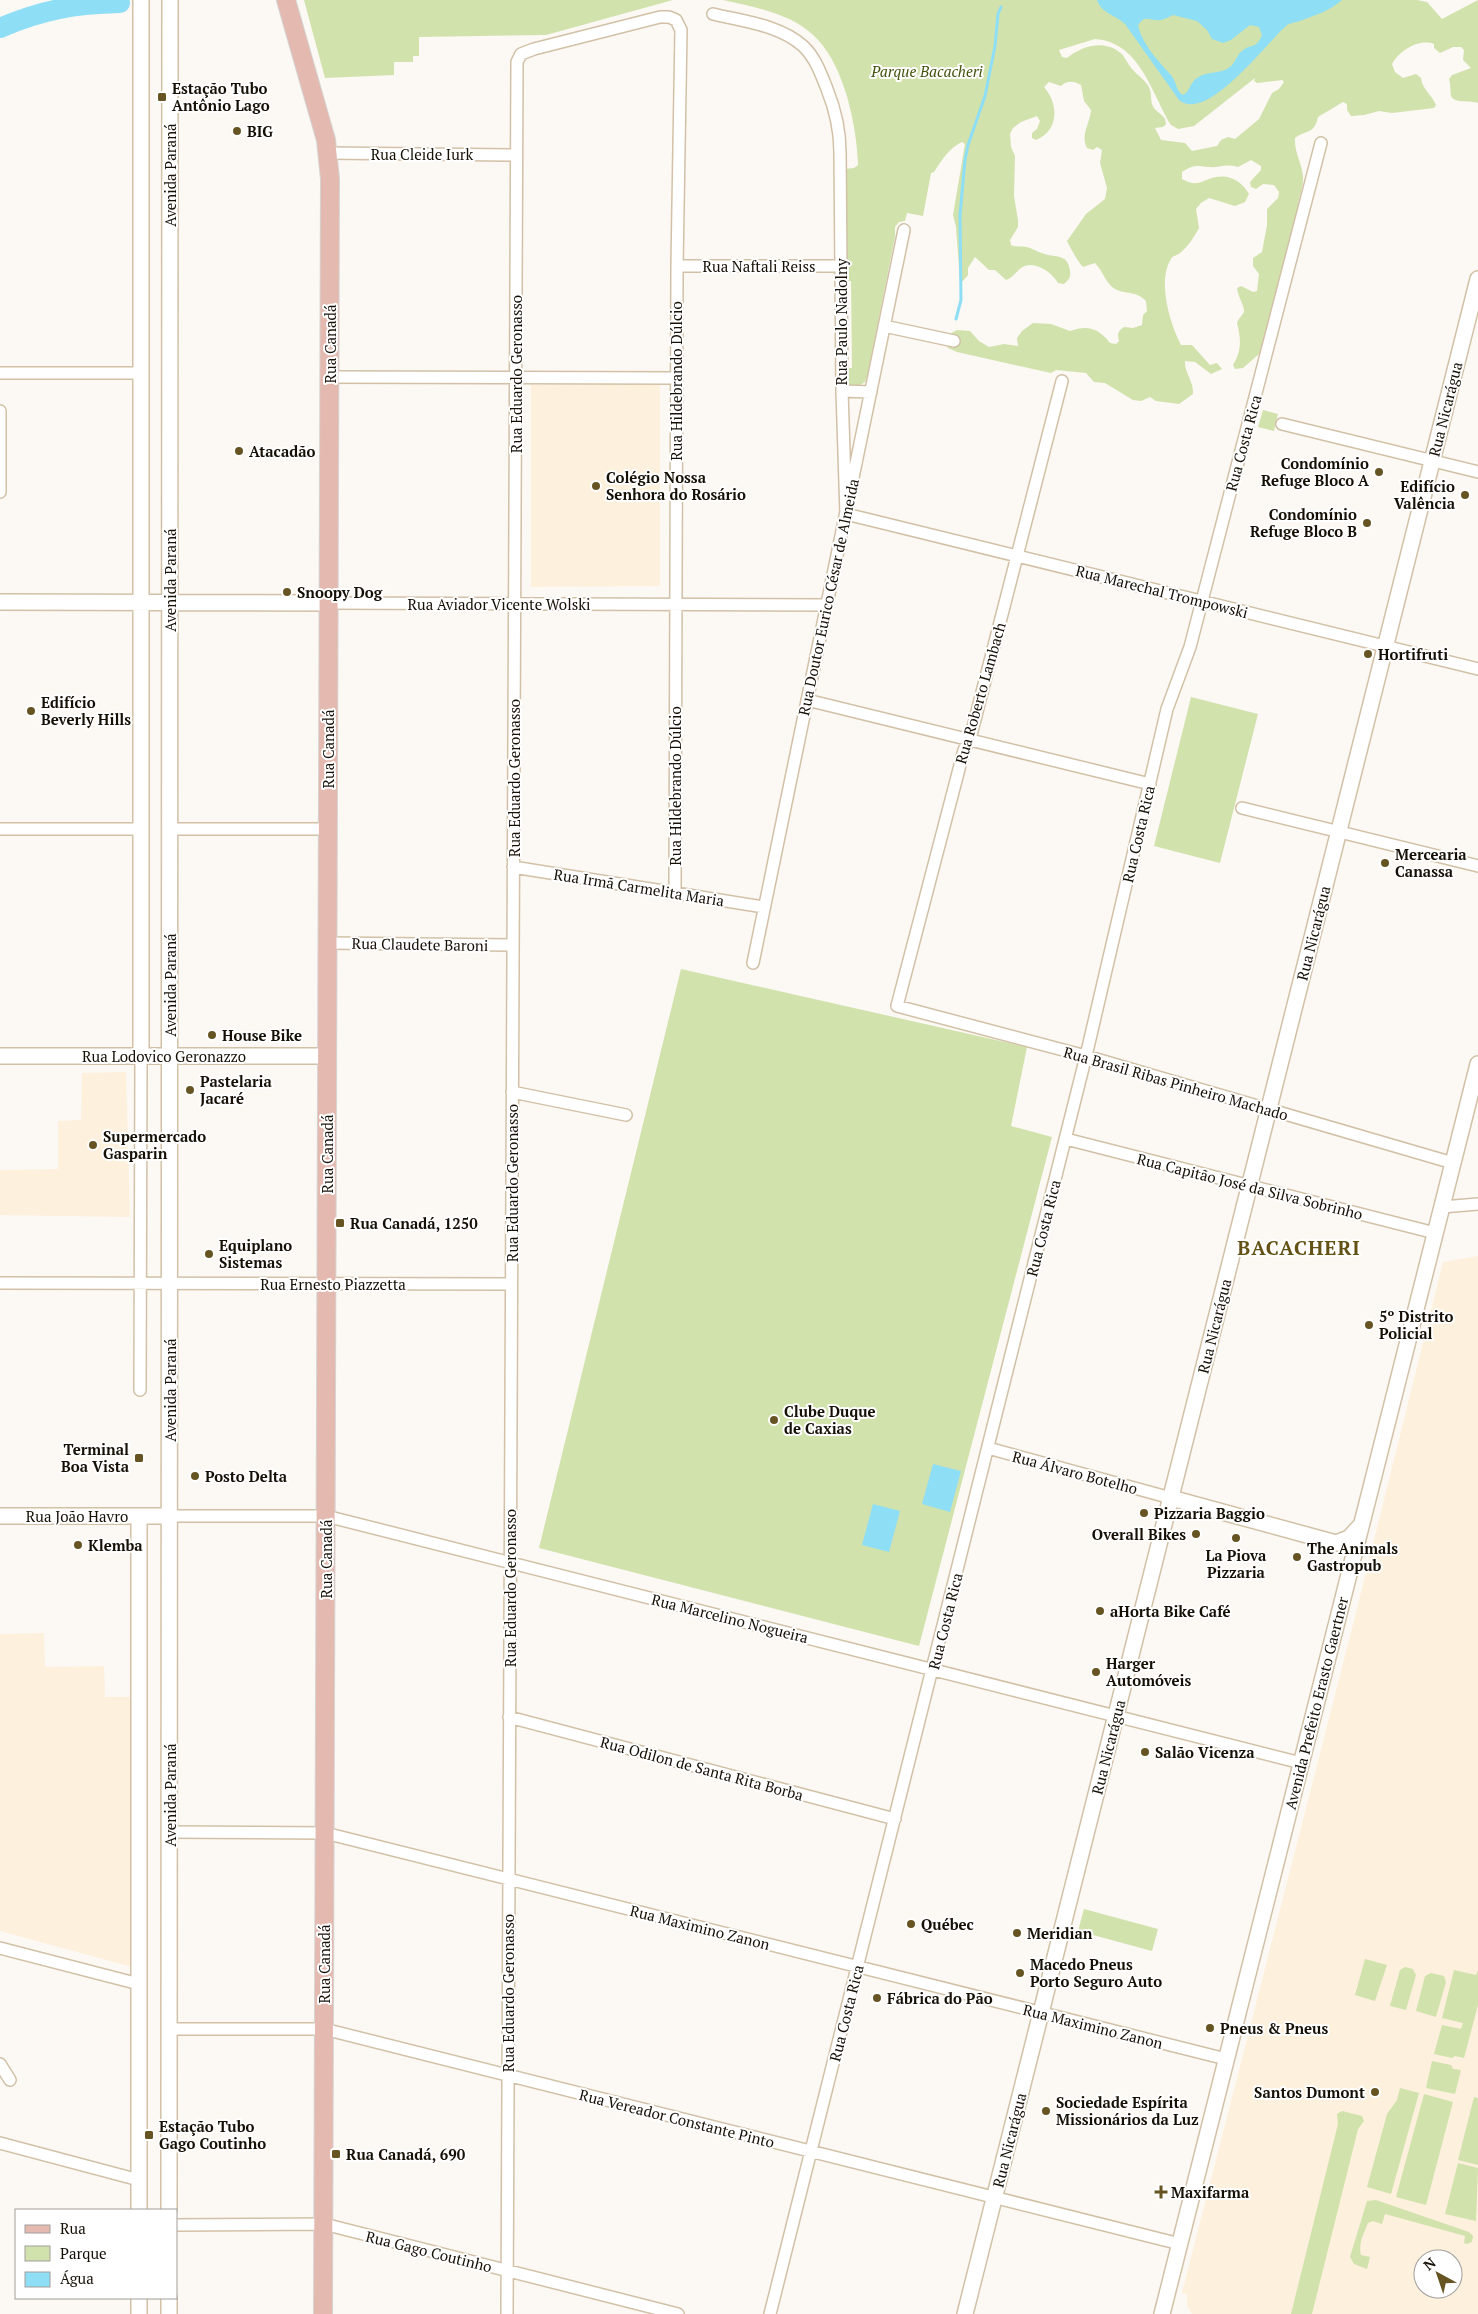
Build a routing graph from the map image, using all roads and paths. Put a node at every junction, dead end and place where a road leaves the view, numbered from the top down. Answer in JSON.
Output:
{"nodes":[{"id":1,"x":141,"y":0,"type":"edge"},
{"id":2,"x":170,"y":0,"type":"edge"},
{"id":3,"x":286,"y":0,"type":"edge"},
{"id":4,"x":713,"y":14,"type":"dead end"},
{"id":5,"x":676,"y":20,"type":"joint"},
{"id":6,"x":1321,"y":143,"type":"dead end"},
{"id":7,"x":328,"y":153,"type":"junction"},
{"id":8,"x":516,"y":155,"type":"junction"},
{"id":9,"x":904,"y":230,"type":"dead end"},
{"id":10,"x":677,"y":266,"type":"junction"},
{"id":11,"x":841,"y":266,"type":"junction"},
{"id":12,"x":1478,"y":279,"type":"edge"},
{"id":13,"x":884,"y":326,"type":"junction"},
{"id":14,"x":954,"y":341,"type":"dead end"},
{"id":15,"x":0,"y":373,"type":"edge"},
{"id":16,"x":142,"y":373,"type":"junction"},
{"id":17,"x":330,"y":376,"type":"junction"},
{"id":18,"x":516,"y":377,"type":"junction"},
{"id":19,"x":676,"y":378,"type":"junction"},
{"id":20,"x":1062,"y":381,"type":"dead end"},
{"id":21,"x":842,"y":391,"type":"junction"},
{"id":22,"x":871,"y":392,"type":"junction"},
{"id":23,"x":0,"y":411,"type":"edge"},
{"id":24,"x":1282,"y":424,"type":"dead end"},
{"id":25,"x":1432,"y":461,"type":"junction"},
{"id":26,"x":1478,"y":472,"type":"edge"},
{"id":27,"x":0,"y":492,"type":"edge"},
{"id":28,"x":846,"y":514,"type":"junction"},
{"id":29,"x":1017,"y":556,"type":"junction"},
{"id":30,"x":1202,"y":601,"type":"junction"},
{"id":31,"x":0,"y":602,"type":"edge"},
{"id":32,"x":141,"y":603,"type":"junction"},
{"id":33,"x":170,"y":603,"type":"junction"},
{"id":34,"x":329,"y":603,"type":"junction"},
{"id":35,"x":514,"y":604,"type":"junction"},
{"id":36,"x":676,"y":604,"type":"junction"},
{"id":37,"x":827,"y":604,"type":"junction"},
{"id":38,"x":1386,"y":646,"type":"junction"},
{"id":39,"x":1478,"y":669,"type":"edge"},
{"id":40,"x":807,"y":700,"type":"junction"},
{"id":41,"x":970,"y":740,"type":"junction"},
{"id":42,"x":1150,"y":784,"type":"junction"},
{"id":43,"x":1242,"y":808,"type":"dead end"},
{"id":44,"x":0,"y":829,"type":"edge"},
{"id":45,"x":142,"y":829,"type":"junction"},
{"id":46,"x":170,"y":829,"type":"junction"},
{"id":47,"x":328,"y":829,"type":"junction"},
{"id":48,"x":1339,"y":832,"type":"junction"},
{"id":49,"x":1478,"y":866,"type":"edge"},
{"id":50,"x":513,"y":868,"type":"junction"},
{"id":51,"x":675,"y":893,"type":"junction"},
{"id":52,"x":764,"y":908,"type":"junction"},
{"id":53,"x":328,"y":943,"type":"junction"},
{"id":54,"x":513,"y":945,"type":"junction"},
{"id":55,"x":753,"y":963,"type":"dead end"},
{"id":56,"x":897,"y":1006,"type":"joint"},
{"id":57,"x":0,"y":1056,"type":"edge"},
{"id":58,"x":141,"y":1056,"type":"junction"},
{"id":59,"x":170,"y":1056,"type":"junction"},
{"id":60,"x":328,"y":1056,"type":"junction"},
{"id":61,"x":1086,"y":1056,"type":"junction"},
{"id":62,"x":1478,"y":1064,"type":"edge"},
{"id":63,"x":512,"y":1092,"type":"junction"},
{"id":64,"x":1269,"y":1109,"type":"junction"},
{"id":65,"x":626,"y":1115,"type":"dead end"},
{"id":66,"x":1066,"y":1139,"type":"junction"},
{"id":67,"x":1453,"y":1164,"type":"junction"},
{"id":68,"x":1249,"y":1186,"type":"junction"},
{"id":69,"x":1478,"y":1204,"type":"edge"},
{"id":70,"x":1442,"y":1207,"type":"junction"},
{"id":71,"x":1435,"y":1233,"type":"junction"},
{"id":72,"x":0,"y":1283,"type":"edge"},
{"id":73,"x":141,"y":1283,"type":"junction"},
{"id":74,"x":170,"y":1283,"type":"junction"},
{"id":75,"x":327,"y":1284,"type":"junction"},
{"id":76,"x":511,"y":1284,"type":"junction"},
{"id":77,"x":140,"y":1390,"type":"dead end"},
{"id":78,"x":988,"y":1448,"type":"junction"},
{"id":79,"x":1171,"y":1498,"type":"junction"},
{"id":80,"x":0,"y":1516,"type":"edge"},
{"id":81,"x":138,"y":1516,"type":"junction"},
{"id":82,"x":154,"y":1516,"type":"joint"},
{"id":83,"x":170,"y":1516,"type":"junction"},
{"id":84,"x":326,"y":1516,"type":"junction"},
{"id":85,"x":1360,"y":1526,"type":"junction"},
{"id":86,"x":1336,"y":1543,"type":"junction"},
{"id":87,"x":510,"y":1562,"type":"junction"},
{"id":88,"x":1349,"y":1569,"type":"junction"},
{"id":89,"x":932,"y":1670,"type":"junction"},
{"id":90,"x":1116,"y":1716,"type":"junction"},
{"id":91,"x":510,"y":1717,"type":"junction"},
{"id":92,"x":1300,"y":1763,"type":"junction"},
{"id":93,"x":895,"y":1819,"type":"junction"},
{"id":94,"x":170,"y":1832,"type":"junction"},
{"id":95,"x":325,"y":1832,"type":"junction"},
{"id":96,"x":509,"y":1878,"type":"junction"},
{"id":97,"x":0,"y":1948,"type":"edge"},
{"id":98,"x":858,"y":1966,"type":"junction"},
{"id":99,"x":139,"y":1984,"type":"junction"},
{"id":100,"x":1041,"y":2012,"type":"junction"},
{"id":101,"x":169,"y":2029,"type":"junction"},
{"id":102,"x":324,"y":2029,"type":"junction"},
{"id":103,"x":1226,"y":2059,"type":"junction"},
{"id":104,"x":0,"y":2064,"type":"edge"},
{"id":105,"x":508,"y":2075,"type":"junction"},
{"id":106,"x":10,"y":2080,"type":"dead end"},
{"id":107,"x":0,"y":2143,"type":"edge"},
{"id":108,"x":811,"y":2152,"type":"junction"},
{"id":109,"x":139,"y":2180,"type":"junction"},
{"id":110,"x":994,"y":2198,"type":"junction"},
{"id":111,"x":139,"y":2209,"type":"edge"},
{"id":112,"x":169,"y":2209,"type":"edge"},
{"id":113,"x":324,"y":2224,"type":"junction"},
{"id":114,"x":178,"y":2225,"type":"edge"},
{"id":115,"x":1180,"y":2244,"type":"junction"},
{"id":116,"x":507,"y":2270,"type":"junction"},
{"id":117,"x":139,"y":2299,"type":"edge"},
{"id":118,"x":168,"y":2299,"type":"edge"},
{"id":119,"x":139,"y":2314,"type":"edge"},
{"id":120,"x":168,"y":2314,"type":"edge"},
{"id":121,"x":323,"y":2314,"type":"edge"},
{"id":122,"x":507,"y":2314,"type":"edge"},
{"id":123,"x":678,"y":2314,"type":"edge"},
{"id":124,"x":770,"y":2314,"type":"edge"},
{"id":125,"x":965,"y":2314,"type":"edge"},
{"id":126,"x":1162,"y":2314,"type":"edge"}],
"edges":[{"from":1,"to":16,"type":"street","name":"Avenida Paraná"},
{"from":2,"to":33,"type":"street","name":"Avenida Paraná"},
{"from":3,"to":7,"type":"main road","name":"Rua Canadá"},
{"from":4,"to":11,"type":"street","name":"Rua Paulo Nadolny"},
{"from":5,"to":8,"type":"street","name":"Rua Eduardo Geronasso"},
{"from":5,"to":10,"type":"street","name":"Rua Hildebrando Dúlcio"},
{"from":6,"to":30,"type":"street","name":"Rua Costa Rica"},
{"from":7,"to":8,"type":"street","name":"Rua Cleide Iurk"},
{"from":7,"to":17,"type":"main road","name":"Rua Canadá"},
{"from":8,"to":18,"type":"street","name":"Rua Eduardo Geronasso"},
{"from":9,"to":13,"type":"street","name":"Rua Doutor Eurico César de Almeida"},
{"from":10,"to":11,"type":"street","name":"Rua Naftali Reiss"},
{"from":10,"to":19,"type":"street","name":"Rua Hildebrando Dúlcio"},
{"from":11,"to":21,"type":"street","name":"Rua Paulo Nadolny"},
{"from":12,"to":25,"type":"street","name":"Rua Nicarágua"},
{"from":13,"to":14,"type":"street"},
{"from":13,"to":22,"type":"street","name":"Rua Doutor Eurico César de Almeida"},
{"from":15,"to":16,"type":"street"},
{"from":16,"to":32,"type":"street","name":"Avenida Paraná"},
{"from":17,"to":18,"type":"street"},
{"from":17,"to":34,"type":"main road","name":"Rua Canadá"},
{"from":18,"to":19,"type":"street"},
{"from":18,"to":35,"type":"street","name":"Rua Eduardo Geronasso"},
{"from":19,"to":36,"type":"street","name":"Rua Hildebrando Dúlcio"},
{"from":20,"to":29,"type":"street","name":"Rua Roberto Lambach"},
{"from":21,"to":22,"type":"street"},
{"from":21,"to":28,"type":"street","name":"Rua Paulo Nadolny"},
{"from":22,"to":28,"type":"street","name":"Rua Doutor Eurico César de Almeida"},
{"from":23,"to":27,"type":"street"},
{"from":24,"to":25,"type":"street"},
{"from":25,"to":26,"type":"street"},
{"from":25,"to":38,"type":"street","name":"Rua Nicarágua"},
{"from":28,"to":29,"type":"street","name":"Rua Marechal Trompowski"},
{"from":28,"to":37,"type":"street","name":"Rua Doutor Eurico César de Almeida"},
{"from":29,"to":30,"type":"street","name":"Rua Marechal Trompowski"},
{"from":29,"to":41,"type":"street","name":"Rua Roberto Lambach"},
{"from":30,"to":38,"type":"street","name":"Rua Marechal Trompowski"},
{"from":30,"to":42,"type":"street","name":"Rua Costa Rica"},
{"from":31,"to":32,"type":"street","name":"Rua Aviador Vicente Wolski"},
{"from":32,"to":33,"type":"street","name":"Rua Aviador Vicente Wolski"},
{"from":32,"to":45,"type":"street","name":"Avenida Paraná"},
{"from":33,"to":34,"type":"street","name":"Rua Aviador Vicente Wolski"},
{"from":33,"to":46,"type":"street","name":"Avenida Paraná"},
{"from":34,"to":35,"type":"street","name":"Rua Aviador Vicente Wolski"},
{"from":34,"to":47,"type":"main road","name":"Rua Canadá"},
{"from":35,"to":36,"type":"street","name":"Rua Aviador Vicente Wolski"},
{"from":35,"to":50,"type":"street","name":"Rua Eduardo Geronasso"},
{"from":36,"to":37,"type":"street","name":"Rua Aviador Vicente Wolski"},
{"from":36,"to":51,"type":"street","name":"Rua Hildebrando Dúlcio"},
{"from":37,"to":40,"type":"street","name":"Rua Doutor Eurico César de Almeida"},
{"from":38,"to":39,"type":"street","name":"Rua Marechal Trompowski"},
{"from":38,"to":48,"type":"street","name":"Rua Nicarágua"},
{"from":40,"to":41,"type":"street"},
{"from":40,"to":52,"type":"street","name":"Rua Doutor Eurico César de Almeida"},
{"from":41,"to":42,"type":"street"},
{"from":41,"to":56,"type":"street","name":"Rua Roberto Lambach"},
{"from":42,"to":61,"type":"street","name":"Rua Costa Rica"},
{"from":43,"to":48,"type":"street"},
{"from":44,"to":45,"type":"street"},
{"from":45,"to":58,"type":"street","name":"Avenida Paraná"},
{"from":46,"to":47,"type":"street"},
{"from":46,"to":59,"type":"street","name":"Avenida Paraná"},
{"from":47,"to":53,"type":"main road","name":"Rua Canadá"},
{"from":48,"to":49,"type":"street"},
{"from":48,"to":64,"type":"street","name":"Rua Nicarágua"},
{"from":50,"to":51,"type":"street","name":"Rua Irmã Carmelita Maria"},
{"from":50,"to":54,"type":"street","name":"Rua Eduardo Geronasso"},
{"from":51,"to":52,"type":"street","name":"Rua Irmã Carmelita Maria"},
{"from":52,"to":55,"type":"street","name":"Rua Doutor Eurico César de Almeida"},
{"from":53,"to":54,"type":"street","name":"Rua Claudete Baroni"},
{"from":53,"to":60,"type":"main road","name":"Rua Canadá"},
{"from":54,"to":63,"type":"street","name":"Rua Eduardo Geronasso"},
{"from":56,"to":61,"type":"street","name":"Rua Brasil Ribas Pinheiro Machado"},
{"from":57,"to":58,"type":"street","name":"Rua Lodovico Geronazzo"},
{"from":58,"to":59,"type":"street","name":"Rua Lodovico Geronazzo"},
{"from":58,"to":73,"type":"street","name":"Avenida Paraná"},
{"from":59,"to":60,"type":"street","name":"Rua Lodovico Geronazzo"},
{"from":59,"to":74,"type":"street","name":"Avenida Paraná"},
{"from":60,"to":75,"type":"main road","name":"Rua Canadá"},
{"from":61,"to":64,"type":"street","name":"Rua Brasil Ribas Pinheiro Machado"},
{"from":61,"to":66,"type":"street","name":"Rua Costa Rica"},
{"from":62,"to":67,"type":"street","name":"Avenida Prefeito Erasto Gaertner"},
{"from":63,"to":65,"type":"street"},
{"from":63,"to":76,"type":"street","name":"Rua Eduardo Geronasso"},
{"from":64,"to":67,"type":"street","name":"Rua Brasil Ribas Pinheiro Machado"},
{"from":64,"to":68,"type":"street","name":"Rua Nicarágua"},
{"from":66,"to":68,"type":"street","name":"Rua Capitão José da Silva Sobrinho"},
{"from":66,"to":78,"type":"street","name":"Rua Costa Rica"},
{"from":67,"to":70,"type":"street","name":"Avenida Prefeito Erasto Gaertner"},
{"from":68,"to":71,"type":"street","name":"Rua Capitão José da Silva Sobrinho"},
{"from":68,"to":79,"type":"street","name":"Rua Nicarágua"},
{"from":69,"to":70,"type":"street"},
{"from":70,"to":71,"type":"street","name":"Avenida Prefeito Erasto Gaertner"},
{"from":71,"to":85,"type":"street","name":"Avenida Prefeito Erasto Gaertner"},
{"from":72,"to":73,"type":"street","name":"Rua Ernesto Piazzetta"},
{"from":73,"to":74,"type":"street","name":"Rua Ernesto Piazzetta"},
{"from":73,"to":77,"type":"street","name":"Avenida Paraná"},
{"from":74,"to":75,"type":"street","name":"Rua Ernesto Piazzetta"},
{"from":74,"to":83,"type":"street","name":"Avenida Paraná"},
{"from":75,"to":76,"type":"street","name":"Rua Ernesto Piazzetta"},
{"from":75,"to":84,"type":"main road","name":"Rua Canadá"},
{"from":76,"to":87,"type":"street","name":"Rua Eduardo Geronasso"},
{"from":78,"to":79,"type":"street","name":"Rua Álvaro Botelho"},
{"from":78,"to":89,"type":"street","name":"Rua Costa Rica"},
{"from":79,"to":86,"type":"street","name":"Rua Álvaro Botelho"},
{"from":79,"to":90,"type":"street","name":"Rua Nicarágua"},
{"from":80,"to":81,"type":"street","name":"Rua João Havro"},
{"from":81,"to":82,"type":"street","name":"Rua João Havro"},
{"from":81,"to":99,"type":"street","name":"Avenida Paraná"},
{"from":82,"to":83,"type":"street","name":"Rua Marcelino Nogueira"},
{"from":83,"to":84,"type":"street","name":"Rua Marcelino Nogueira"},
{"from":83,"to":94,"type":"street","name":"Avenida Paraná"},
{"from":84,"to":87,"type":"street","name":"Rua Marcelino Nogueira"},
{"from":84,"to":95,"type":"main road","name":"Rua Canadá"},
{"from":85,"to":86,"type":"street"},
{"from":85,"to":88,"type":"street","name":"Avenida Prefeito Erasto Gaertner"},
{"from":86,"to":88,"type":"street"},
{"from":87,"to":89,"type":"street","name":"Rua Marcelino Nogueira"},
{"from":87,"to":91,"type":"street","name":"Rua Eduardo Geronasso"},
{"from":88,"to":92,"type":"street","name":"Avenida Prefeito Erasto Gaertner"},
{"from":89,"to":90,"type":"street","name":"Rua Marcelino Nogueira"},
{"from":89,"to":93,"type":"street","name":"Rua Costa Rica"},
{"from":90,"to":92,"type":"street","name":"Rua Marcelino Nogueira"},
{"from":90,"to":100,"type":"street","name":"Rua Nicarágua"},
{"from":91,"to":93,"type":"street","name":"Rua Odilon de Santa Rita Borba"},
{"from":91,"to":96,"type":"street","name":"Rua Eduardo Geronasso"},
{"from":92,"to":103,"type":"street","name":"Avenida Prefeito Erasto Gaertner"},
{"from":93,"to":98,"type":"street","name":"Rua Costa Rica"},
{"from":94,"to":95,"type":"street","name":"Rua Maximino Zanon"},
{"from":94,"to":101,"type":"street","name":"Avenida Paraná"},
{"from":95,"to":96,"type":"street","name":"Rua Maximino Zanon"},
{"from":95,"to":102,"type":"main road","name":"Rua Canadá"},
{"from":96,"to":98,"type":"street","name":"Rua Maximino Zanon"},
{"from":96,"to":105,"type":"street","name":"Rua Eduardo Geronasso"},
{"from":97,"to":99,"type":"street"},
{"from":98,"to":100,"type":"street","name":"Rua Maximino Zanon"},
{"from":98,"to":108,"type":"street","name":"Rua Costa Rica"},
{"from":99,"to":109,"type":"street","name":"Avenida Paraná"},
{"from":100,"to":103,"type":"street","name":"Rua Maximino Zanon"},
{"from":100,"to":110,"type":"street","name":"Rua Nicarágua"},
{"from":101,"to":102,"type":"street","name":"Rua Vereador Constante Pinto"},
{"from":101,"to":112,"type":"street","name":"Avenida Paraná"},
{"from":102,"to":105,"type":"street","name":"Rua Vereador Constante Pinto"},
{"from":102,"to":113,"type":"main road","name":"Rua Canadá"},
{"from":103,"to":115,"type":"street","name":"Avenida Prefeito Erasto Gaertner"},
{"from":104,"to":106,"type":"street"},
{"from":105,"to":108,"type":"street","name":"Rua Vereador Constante Pinto"},
{"from":105,"to":116,"type":"street","name":"Rua Eduardo Geronasso"},
{"from":107,"to":109,"type":"street"},
{"from":108,"to":110,"type":"street","name":"Rua Vereador Constante Pinto"},
{"from":108,"to":124,"type":"street","name":"Rua Costa Rica"},
{"from":109,"to":111,"type":"street","name":"Avenida Paraná"},
{"from":110,"to":115,"type":"street","name":"Rua Vereador Constante Pinto"},
{"from":110,"to":125,"type":"street","name":"Rua Nicarágua"},
{"from":113,"to":114,"type":"street","name":"Rua Gago Coutinho"},
{"from":113,"to":116,"type":"street","name":"Rua Gago Coutinho"},
{"from":113,"to":121,"type":"main road","name":"Rua Canadá"},
{"from":115,"to":126,"type":"street","name":"Avenida Prefeito Erasto Gaertner"},
{"from":116,"to":122,"type":"street","name":"Rua Eduardo Geronasso"},
{"from":116,"to":123,"type":"street","name":"Rua Gago Coutinho"},
{"from":117,"to":119,"type":"street"},
{"from":118,"to":120,"type":"street"}]}
